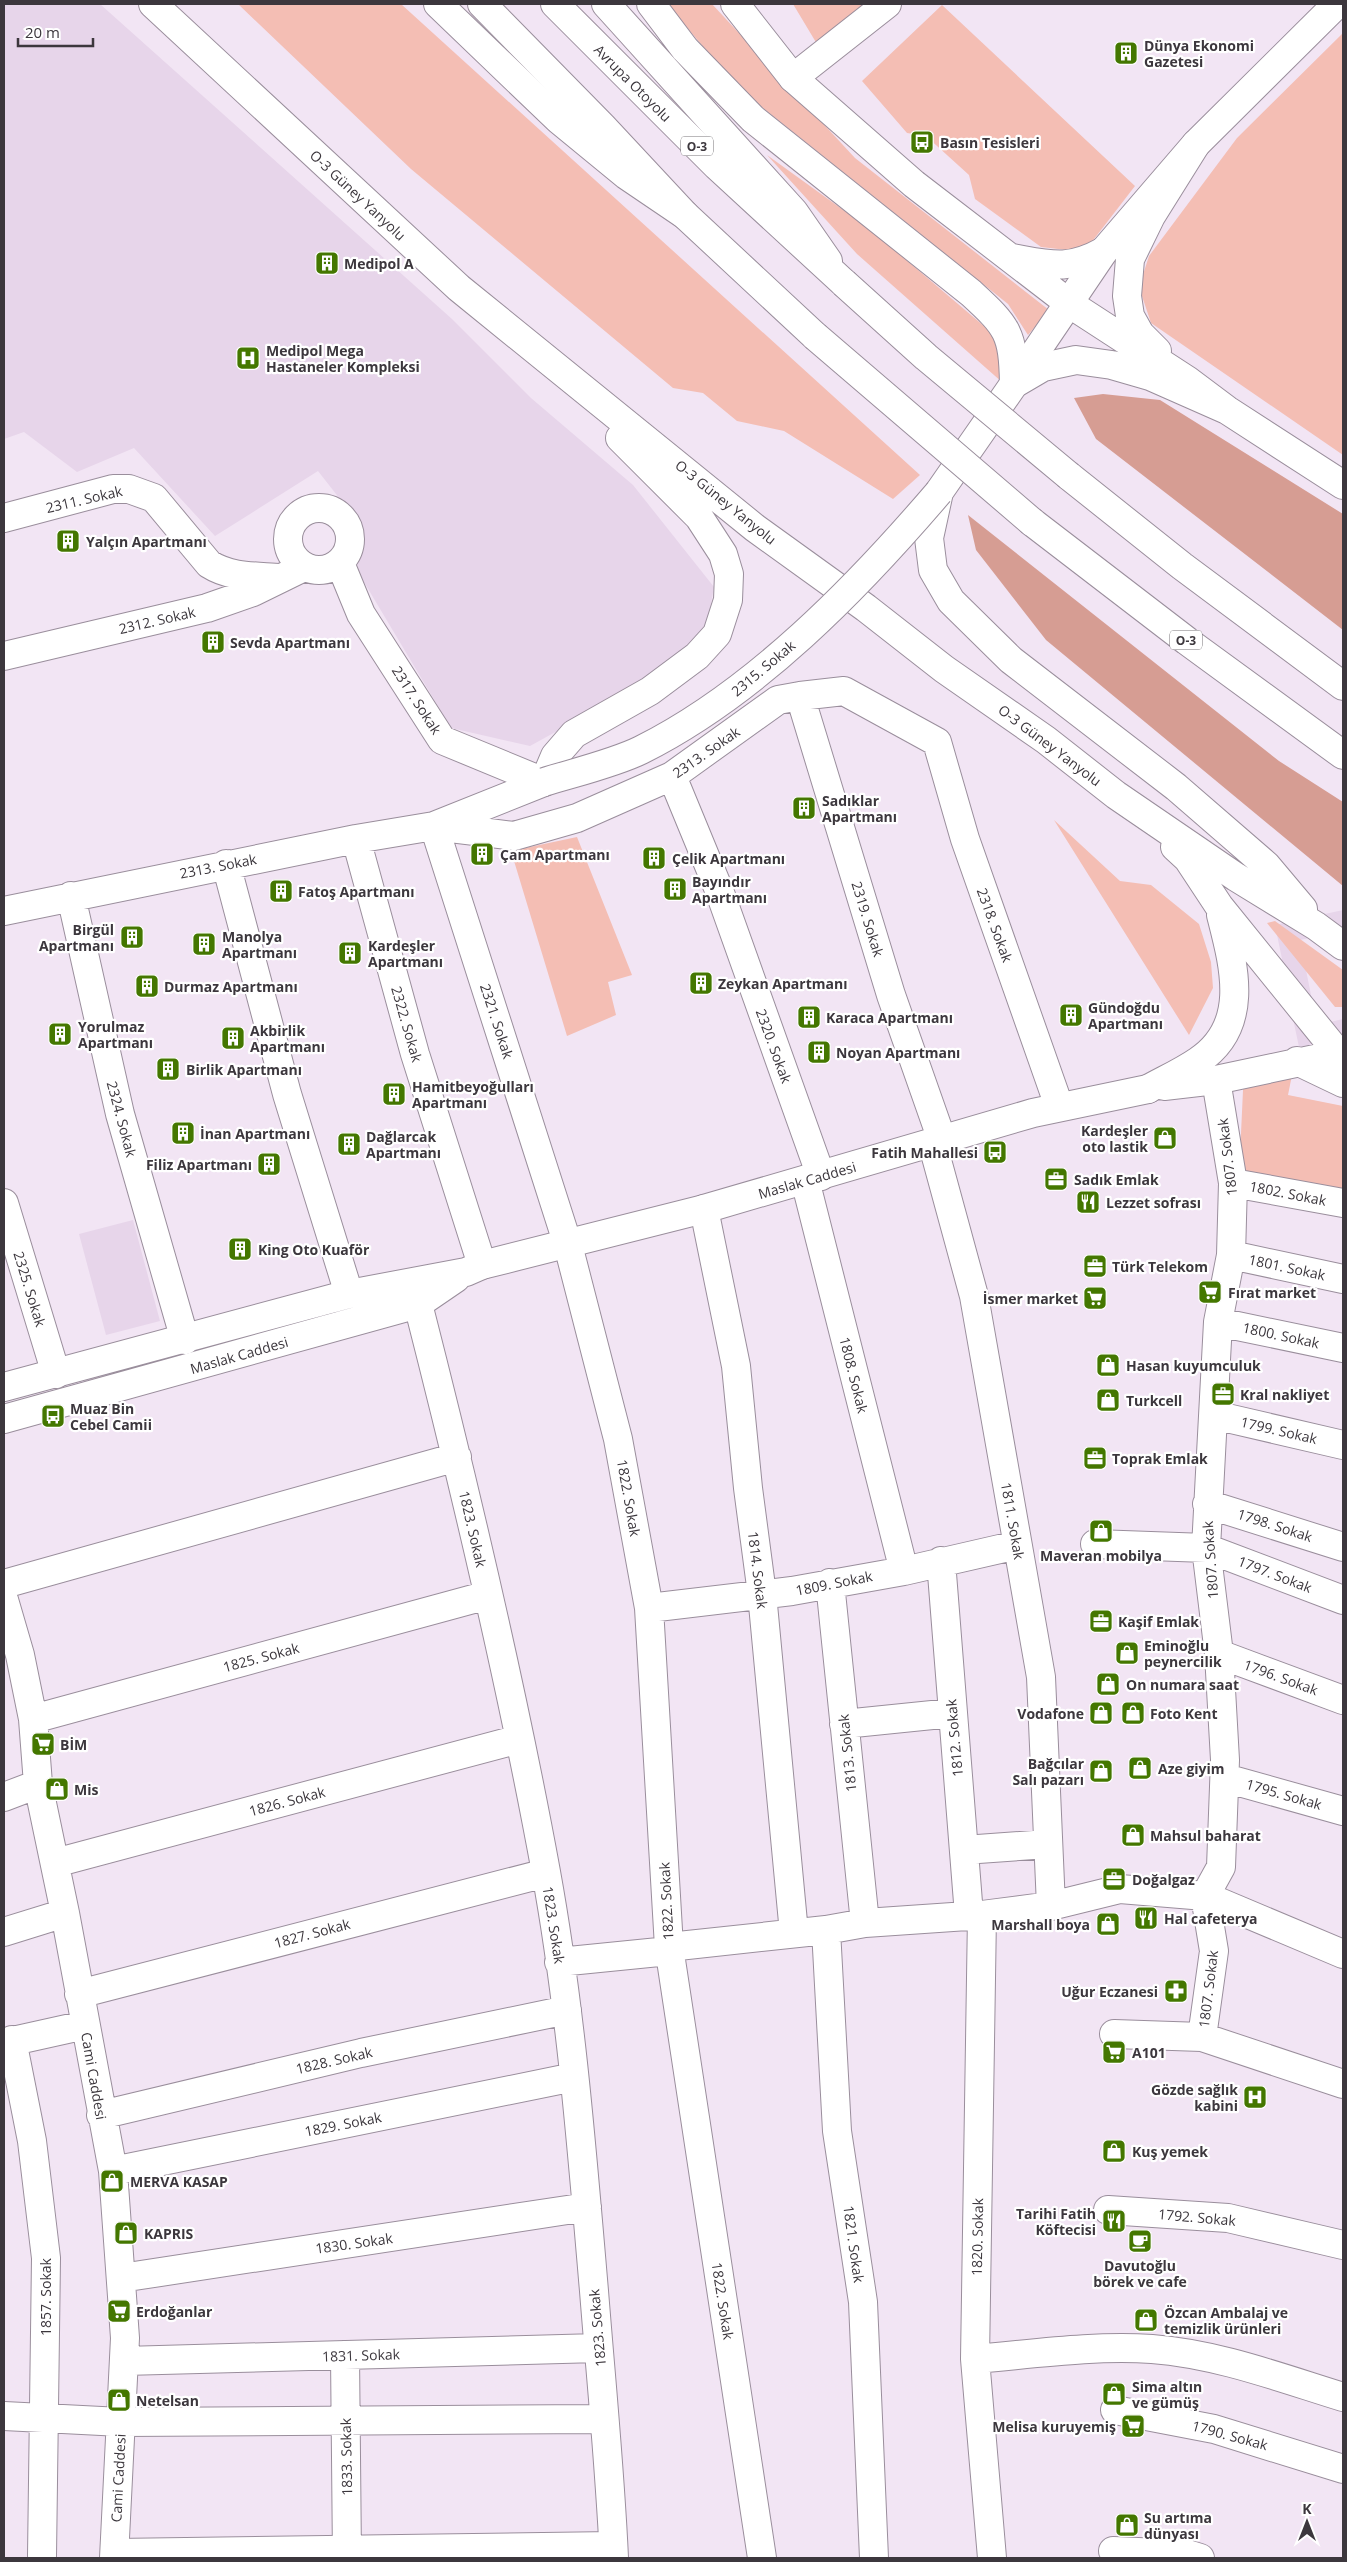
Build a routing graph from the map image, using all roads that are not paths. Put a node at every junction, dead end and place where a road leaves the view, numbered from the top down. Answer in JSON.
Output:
{"nodes":[{"id":1,"x":153,"y":4,"type":"edge"},
{"id":2,"x":438,"y":4,"type":"edge"},
{"id":3,"x":482,"y":4,"type":"edge"},
{"id":4,"x":555,"y":4,"type":"edge"},
{"id":5,"x":606,"y":4,"type":"edge"},
{"id":6,"x":651,"y":4,"type":"edge"},
{"id":7,"x":735,"y":4,"type":"edge"},
{"id":8,"x":887,"y":4,"type":"edge"},
{"id":9,"x":1337,"y":4,"type":"edge"},
{"id":10,"x":793,"y":78,"type":"junction"},
{"id":11,"x":1196,"y":144,"type":"junction"},
{"id":12,"x":685,"y":215,"type":"junction"},
{"id":13,"x":1104,"y":251,"type":"junction"},
{"id":14,"x":1009,"y":257,"type":"junction"},
{"id":15,"x":844,"y":283,"type":"junction"},
{"id":16,"x":1070,"y":304,"type":"junction"},
{"id":17,"x":551,"y":361,"type":"junction"},
{"id":18,"x":1187,"y":380,"type":"junction"},
{"id":19,"x":1014,"y":384,"type":"junction"},
{"id":20,"x":1227,"y":410,"type":"junction"},
{"id":21,"x":1343,"y":485,"type":"edge"},
{"id":22,"x":939,"y":492,"type":"junction"},
{"id":23,"x":4,"y":518,"type":"edge"},
{"id":24,"x":340,"y":563,"type":"junction"},
{"id":25,"x":219,"y":571,"type":"junction"},
{"id":26,"x":292,"y":573,"type":"junction"},
{"id":27,"x":207,"y":608,"type":"junction"},
{"id":28,"x":4,"y":656,"type":"edge"},
{"id":29,"x":1343,"y":686,"type":"edge"},
{"id":30,"x":800,"y":696,"type":"junction"},
{"id":31,"x":937,"y":742,"type":"joint"},
{"id":32,"x":1343,"y":755,"type":"edge"},
{"id":33,"x":672,"y":776,"type":"junction"},
{"id":34,"x":544,"y":782,"type":"junction"},
{"id":35,"x":1116,"y":795,"type":"junction"},
{"id":36,"x":434,"y":826,"type":"junction"},
{"id":37,"x":356,"y":838,"type":"junction"},
{"id":38,"x":226,"y":864,"type":"junction"},
{"id":39,"x":71,"y":896,"type":"junction"},
{"id":40,"x":1219,"y":906,"type":"junction"},
{"id":41,"x":4,"y":911,"type":"edge"},
{"id":42,"x":1316,"y":926,"type":"junction"},
{"id":43,"x":1343,"y":946,"type":"edge"},
{"id":44,"x":1342,"y":1056,"type":"edge"},
{"id":45,"x":1297,"y":1061,"type":"junction"},
{"id":46,"x":1216,"y":1080,"type":"junction"},
{"id":47,"x":1343,"y":1082,"type":"edge"},
{"id":48,"x":1148,"y":1089,"type":"junction"},
{"id":49,"x":1059,"y":1106,"type":"junction"},
{"id":50,"x":937,"y":1141,"type":"junction"},
{"id":51,"x":813,"y":1178,"type":"junction"},
{"id":52,"x":1233,"y":1183,"type":"junction"},
{"id":53,"x":4,"y":1203,"type":"edge"},
{"id":54,"x":1343,"y":1204,"type":"edge"},
{"id":55,"x":704,"y":1209,"type":"junction"},
{"id":56,"x":568,"y":1245,"type":"junction"},
{"id":57,"x":1231,"y":1255,"type":"junction"},
{"id":58,"x":474,"y":1269,"type":"junction"},
{"id":59,"x":1343,"y":1279,"type":"edge"},
{"id":60,"x":349,"y":1294,"type":"junction"},
{"id":61,"x":418,"y":1304,"type":"junction"},
{"id":62,"x":1218,"y":1322,"type":"junction"},
{"id":63,"x":185,"y":1340,"type":"junction"},
{"id":64,"x":1343,"y":1348,"type":"edge"},
{"id":65,"x":56,"y":1374,"type":"junction"},
{"id":66,"x":4,"y":1387,"type":"edge"},
{"id":67,"x":1214,"y":1415,"type":"junction"},
{"id":68,"x":4,"y":1419,"type":"edge"},
{"id":69,"x":1343,"y":1445,"type":"edge"},
{"id":70,"x":457,"y":1457,"type":"junction"},
{"id":71,"x":1207,"y":1504,"type":"junction"},
{"id":72,"x":1095,"y":1544,"type":"dead end"},
{"id":73,"x":1017,"y":1545,"type":"junction"},
{"id":74,"x":1343,"y":1547,"type":"edge"},
{"id":75,"x":1206,"y":1548,"type":"junction"},
{"id":76,"x":941,"y":1561,"type":"junction"},
{"id":77,"x":904,"y":1571,"type":"junction"},
{"id":78,"x":830,"y":1583,"type":"junction"},
{"id":79,"x":4,"y":1584,"type":"edge"},
{"id":80,"x":762,"y":1594,"type":"junction"},
{"id":81,"x":488,"y":1596,"type":"junction"},
{"id":82,"x":4,"y":1600,"type":"edge"},
{"id":83,"x":1343,"y":1600,"type":"edge"},
{"id":84,"x":649,"y":1608,"type":"junction"},
{"id":85,"x":1219,"y":1654,"type":"junction"},
{"id":86,"x":12,"y":1658,"type":"edge"},
{"id":87,"x":1343,"y":1700,"type":"edge"},
{"id":88,"x":952,"y":1713,"type":"junction"},
{"id":89,"x":33,"y":1719,"type":"junction"},
{"id":90,"x":844,"y":1724,"type":"junction"},
{"id":91,"x":518,"y":1739,"type":"junction"},
{"id":92,"x":1225,"y":1778,"type":"junction"},
{"id":93,"x":38,"y":1784,"type":"junction"},
{"id":94,"x":4,"y":1797,"type":"edge"},
{"id":95,"x":1343,"y":1811,"type":"edge"},
{"id":96,"x":1048,"y":1844,"type":"junction"},
{"id":97,"x":964,"y":1850,"type":"junction"},
{"id":98,"x":55,"y":1863,"type":"junction"},
{"id":99,"x":546,"y":1873,"type":"junction"},
{"id":100,"x":1205,"y":1896,"type":"junction"},
{"id":101,"x":1051,"y":1906,"type":"junction"},
{"id":102,"x":65,"y":1913,"type":"junction"},
{"id":103,"x":976,"y":1915,"type":"junction"},
{"id":104,"x":865,"y":1922,"type":"junction"},
{"id":105,"x":826,"y":1930,"type":"junction"},
{"id":106,"x":4,"y":1932,"type":"edge"},
{"id":107,"x":794,"y":1933,"type":"junction"},
{"id":108,"x":669,"y":1947,"type":"junction"},
{"id":109,"x":1343,"y":1954,"type":"edge"},
{"id":110,"x":559,"y":1962,"type":"junction"},
{"id":111,"x":79,"y":1994,"type":"junction"},
{"id":112,"x":567,"y":2010,"type":"junction"},
{"id":113,"x":85,"y":2025,"type":"junction"},
{"id":114,"x":1114,"y":2034,"type":"dead end"},
{"id":115,"x":1202,"y":2037,"type":"junction"},
{"id":116,"x":8,"y":2041,"type":"edge"},
{"id":117,"x":574,"y":2077,"type":"junction"},
{"id":118,"x":1343,"y":2084,"type":"edge"},
{"id":119,"x":101,"y":2115,"type":"junction"},
{"id":120,"x":113,"y":2171,"type":"junction"},
{"id":121,"x":587,"y":2207,"type":"junction"},
{"id":122,"x":1108,"y":2210,"type":"dead end"},
{"id":123,"x":1343,"y":2245,"type":"edge"},
{"id":124,"x":121,"y":2278,"type":"junction"},
{"id":125,"x":598,"y":2348,"type":"junction"},
{"id":126,"x":345,"y":2355,"type":"junction"},
{"id":127,"x":974,"y":2358,"type":"junction"},
{"id":128,"x":124,"y":2361,"type":"junction"},
{"id":129,"x":1343,"y":2396,"type":"edge"},
{"id":130,"x":1115,"y":2410,"type":"dead end"},
{"id":131,"x":4,"y":2416,"type":"edge"},
{"id":132,"x":45,"y":2419,"type":"junction"},
{"id":133,"x":604,"y":2419,"type":"junction"},
{"id":134,"x":346,"y":2421,"type":"junction"},
{"id":135,"x":121,"y":2422,"type":"junction"},
{"id":136,"x":1343,"y":2469,"type":"edge"},
{"id":137,"x":614,"y":2552,"type":"edge"},
{"id":138,"x":1113,"y":2552,"type":"dead end"},
{"id":139,"x":347,"y":2554,"type":"edge"},
{"id":140,"x":42,"y":2556,"type":"dead end"},
{"id":141,"x":114,"y":2556,"type":"edge"},
{"id":142,"x":762,"y":2558,"type":"edge"},
{"id":143,"x":874,"y":2558,"type":"edge"},
{"id":144,"x":992,"y":2558,"type":"edge"},
{"id":145,"x":1200,"y":2558,"type":"edge"}],
"edges":[{"from":1,"to":17,"type":"main road","name":"O-3 Güney Yanyolu"},
{"from":2,"to":12,"type":"main road"},
{"from":3,"to":12,"type":"main road","number":"O-3"},
{"from":4,"to":15,"type":"main road","name":"Avrupa Otoyolu","number":"O-3"},
{"from":5,"to":15,"type":"main road"},
{"from":6,"to":19,"type":"main road"},
{"from":7,"to":10,"type":"main road"},
{"from":8,"to":10,"type":"main road"},
{"from":9,"to":11,"type":"main road"},
{"from":10,"to":14,"type":"main road"},
{"from":11,"to":13,"type":"main road"},
{"from":11,"to":18,"type":"main road"},
{"from":12,"to":32,"type":"main road","number":"O-3","bridge":true},
{"from":13,"to":14,"type":"main road"},
{"from":13,"to":16,"type":"main road","name":"2315. Sokak"},
{"from":14,"to":16,"type":"main road"},
{"from":15,"to":29,"type":"main road","number":"O-3","bridge":true},
{"from":16,"to":18,"type":"main road"},
{"from":16,"to":19,"type":"main road","name":"2315. Sokak"},
{"from":17,"to":34,"type":"main road"},
{"from":17,"to":35,"type":"main road","name":"O-3 Güney Yanyolu"},
{"from":18,"to":20,"type":"main road"},
{"from":19,"to":20,"type":"main road"},
{"from":19,"to":22,"type":"main road","name":"2315. Sokak"},
{"from":20,"to":21,"type":"main road"},
{"from":22,"to":34,"type":"main road","name":"2315. Sokak","bridge":true},
{"from":22,"to":42,"type":"main road"},
{"from":23,"to":25,"type":"main road","name":"2311. Sokak"},
{"from":24,"to":26,"type":"main road"},
{"from":24,"to":26,"type":"main road"},
{"from":24,"to":34,"type":"main road","name":"2317. Sokak"},
{"from":25,"to":26,"type":"main road"},
{"from":25,"to":27,"type":"main road"},
{"from":26,"to":27,"type":"main road","name":"2312. Sokak"},
{"from":27,"to":28,"type":"main road","name":"2312. Sokak"},
{"from":30,"to":31,"type":"main road","name":"2313. Sokak"},
{"from":30,"to":33,"type":"main road","name":"2313. Sokak"},
{"from":30,"to":50,"type":"main road","name":"2319. Sokak"},
{"from":31,"to":49,"type":"main road","name":"2318. Sokak"},
{"from":33,"to":36,"type":"main road","name":"2313. Sokak"},
{"from":33,"to":51,"type":"main road","name":"2320. Sokak"},
{"from":34,"to":36,"type":"main road","name":"2313. Sokak"},
{"from":35,"to":40,"type":"main road"},
{"from":35,"to":42,"type":"main road","name":"O-3 Güney Yanyolu"},
{"from":36,"to":37,"type":"main road","name":"2313. Sokak"},
{"from":36,"to":56,"type":"main road","name":"2321. Sokak"},
{"from":37,"to":38,"type":"main road","name":"2313. Sokak"},
{"from":37,"to":58,"type":"main road","name":"2322. Sokak"},
{"from":38,"to":39,"type":"main road","name":"2313. Sokak"},
{"from":38,"to":60,"type":"main road"},
{"from":39,"to":41,"type":"main road","name":"2313. Sokak"},
{"from":39,"to":63,"type":"main road","name":"2324. Sokak"},
{"from":40,"to":44,"type":"main road"},
{"from":40,"to":48,"type":"main road"},
{"from":42,"to":43,"type":"main road","name":"O-3 Güney Yanyolu"},
{"from":44,"to":45,"type":"main road"},
{"from":45,"to":46,"type":"main road"},
{"from":45,"to":47,"type":"main road"},
{"from":46,"to":48,"type":"main road"},
{"from":46,"to":52,"type":"main road","name":"1807. Sokak"},
{"from":48,"to":49,"type":"main road","name":"Maslak Caddesi"},
{"from":49,"to":50,"type":"main road","name":"Maslak Caddesi"},
{"from":50,"to":51,"type":"main road","name":"Maslak Caddesi"},
{"from":50,"to":73,"type":"main road","name":"1811. Sokak"},
{"from":51,"to":55,"type":"main road","name":"Maslak Caddesi"},
{"from":51,"to":77,"type":"main road","name":"1808. Sokak"},
{"from":52,"to":54,"type":"main road","name":"1802. Sokak"},
{"from":52,"to":57,"type":"main road","name":"1807. Sokak"},
{"from":53,"to":65,"type":"main road","name":"2325. Sokak"},
{"from":55,"to":56,"type":"main road","name":"Maslak Caddesi"},
{"from":55,"to":80,"type":"main road","name":"1814. Sokak"},
{"from":56,"to":58,"type":"main road","name":"Maslak Caddesi"},
{"from":56,"to":84,"type":"main road","name":"1822. Sokak"},
{"from":57,"to":59,"type":"main road","name":"1801. Sokak"},
{"from":57,"to":62,"type":"main road","name":"1807. Sokak"},
{"from":58,"to":60,"type":"main road","name":"Maslak Caddesi"},
{"from":58,"to":61,"type":"main road","name":"Maslak Caddesi"},
{"from":60,"to":63,"type":"main road","name":"Maslak Caddesi"},
{"from":61,"to":68,"type":"main road","name":"Maslak Caddesi"},
{"from":61,"to":70,"type":"main road","name":"1823. Sokak"},
{"from":62,"to":64,"type":"main road","name":"1800. Sokak"},
{"from":62,"to":67,"type":"main road","name":"1807. Sokak"},
{"from":63,"to":65,"type":"main road","name":"Maslak Caddesi"},
{"from":65,"to":66,"type":"main road","name":"Maslak Caddesi"},
{"from":67,"to":69,"type":"main road","name":"1799. Sokak"},
{"from":67,"to":71,"type":"main road","name":"1807. Sokak"},
{"from":70,"to":79,"type":"main road"},
{"from":70,"to":81,"type":"main road","name":"1823. Sokak"},
{"from":71,"to":74,"type":"main road","name":"1798. Sokak"},
{"from":71,"to":75,"type":"main road","name":"1807. Sokak"},
{"from":72,"to":75,"type":"main road","name":"1797. Sokak"},
{"from":73,"to":76,"type":"main road","name":"1809. Sokak"},
{"from":73,"to":96,"type":"main road","name":"1811. Sokak"},
{"from":75,"to":83,"type":"main road","name":"1797. Sokak"},
{"from":75,"to":85,"type":"main road","name":"1807. Sokak"},
{"from":76,"to":77,"type":"main road","name":"1809. Sokak"},
{"from":76,"to":88,"type":"main road","name":"1812. Sokak"},
{"from":77,"to":78,"type":"main road","name":"1809. Sokak"},
{"from":78,"to":80,"type":"main road","name":"1809. Sokak"},
{"from":78,"to":90,"type":"main road","name":"1813. Sokak"},
{"from":80,"to":84,"type":"main road","name":"1809. Sokak"},
{"from":80,"to":107,"type":"main road","name":"1814. Sokak"},
{"from":81,"to":89,"type":"main road","name":"1825. Sokak"},
{"from":81,"to":91,"type":"main road","name":"1823. Sokak"},
{"from":82,"to":86,"type":"main road","name":"Cami Caddesi"},
{"from":84,"to":108,"type":"main road","name":"1822. Sokak"},
{"from":85,"to":87,"type":"main road","name":"1796. Sokak"},
{"from":85,"to":92,"type":"main road","name":"1807. Sokak"},
{"from":86,"to":89,"type":"main road","name":"Cami Caddesi"},
{"from":88,"to":90,"type":"main road"},
{"from":88,"to":97,"type":"main road","name":"1812. Sokak"},
{"from":89,"to":93,"type":"main road","name":"Cami Caddesi"},
{"from":90,"to":104,"type":"main road","name":"1813. Sokak"},
{"from":91,"to":98,"type":"main road","name":"1826. Sokak"},
{"from":91,"to":99,"type":"main road","name":"1823. Sokak"},
{"from":92,"to":95,"type":"main road","name":"1795. Sokak"},
{"from":92,"to":100,"type":"main road","name":"1807. Sokak"},
{"from":93,"to":94,"type":"main road"},
{"from":93,"to":98,"type":"main road","name":"Cami Caddesi"},
{"from":96,"to":97,"type":"main road"},
{"from":96,"to":101,"type":"main road","name":"1811. Sokak"},
{"from":97,"to":103,"type":"main road","name":"1812. Sokak"},
{"from":98,"to":102,"type":"main road","name":"Cami Caddesi"},
{"from":99,"to":110,"type":"main road","name":"1823. Sokak"},
{"from":99,"to":111,"type":"main road","name":"1827. Sokak"},
{"from":100,"to":101,"type":"main road"},
{"from":100,"to":109,"type":"main road"},
{"from":100,"to":115,"type":"main road","name":"1807. Sokak"},
{"from":101,"to":103,"type":"main road"},
{"from":102,"to":106,"type":"main road"},
{"from":102,"to":111,"type":"main road","name":"Cami Caddesi"},
{"from":103,"to":104,"type":"main road"},
{"from":103,"to":127,"type":"main road","name":"1820. Sokak"},
{"from":104,"to":105,"type":"main road"},
{"from":105,"to":107,"type":"main road"},
{"from":105,"to":143,"type":"main road","name":"1821. Sokak"},
{"from":107,"to":108,"type":"main road"},
{"from":108,"to":110,"type":"main road"},
{"from":108,"to":142,"type":"main road","name":"1822. Sokak"},
{"from":110,"to":112,"type":"main road","name":"1823. Sokak"},
{"from":111,"to":113,"type":"main road","name":"Cami Caddesi"},
{"from":112,"to":117,"type":"main road","name":"1823. Sokak"},
{"from":112,"to":119,"type":"main road","name":"1828. Sokak"},
{"from":113,"to":116,"type":"main road"},
{"from":113,"to":119,"type":"main road","name":"Cami Caddesi"},
{"from":114,"to":115,"type":"main road"},
{"from":115,"to":118,"type":"main road"},
{"from":116,"to":132,"type":"main road","name":"1857. Sokak"},
{"from":117,"to":120,"type":"main road","name":"1829. Sokak"},
{"from":117,"to":121,"type":"main road","name":"1823. Sokak"},
{"from":119,"to":120,"type":"main road","name":"Cami Caddesi"},
{"from":120,"to":124,"type":"main road","name":"Cami Caddesi"},
{"from":121,"to":124,"type":"main road","name":"1830. Sokak"},
{"from":121,"to":125,"type":"main road","name":"1823. Sokak"},
{"from":122,"to":123,"type":"main road","name":"1792. Sokak"},
{"from":124,"to":128,"type":"main road","name":"Cami Caddesi"},
{"from":125,"to":126,"type":"main road","name":"1831. Sokak"},
{"from":125,"to":133,"type":"main road","name":"1823. Sokak"},
{"from":126,"to":128,"type":"main road","name":"1831. Sokak"},
{"from":126,"to":134,"type":"main road","name":"1833. Sokak"},
{"from":127,"to":129,"type":"main road"},
{"from":127,"to":144,"type":"main road","name":"1820. Sokak"},
{"from":128,"to":135,"type":"main road","name":"Cami Caddesi"},
{"from":130,"to":136,"type":"main road","name":"1790. Sokak"},
{"from":131,"to":132,"type":"main road"},
{"from":132,"to":135,"type":"main road"},
{"from":132,"to":140,"type":"main road","name":"1857. Sokak"},
{"from":133,"to":134,"type":"main road"},
{"from":133,"to":137,"type":"main road","name":"1823. Sokak"},
{"from":134,"to":135,"type":"main road"},
{"from":134,"to":139,"type":"main road","name":"1833. Sokak"},
{"from":135,"to":141,"type":"main road","name":"Cami Caddesi"},
{"from":137,"to":139,"type":"main road"},
{"from":138,"to":145,"type":"main road"},
{"from":139,"to":141,"type":"main road"}]}
